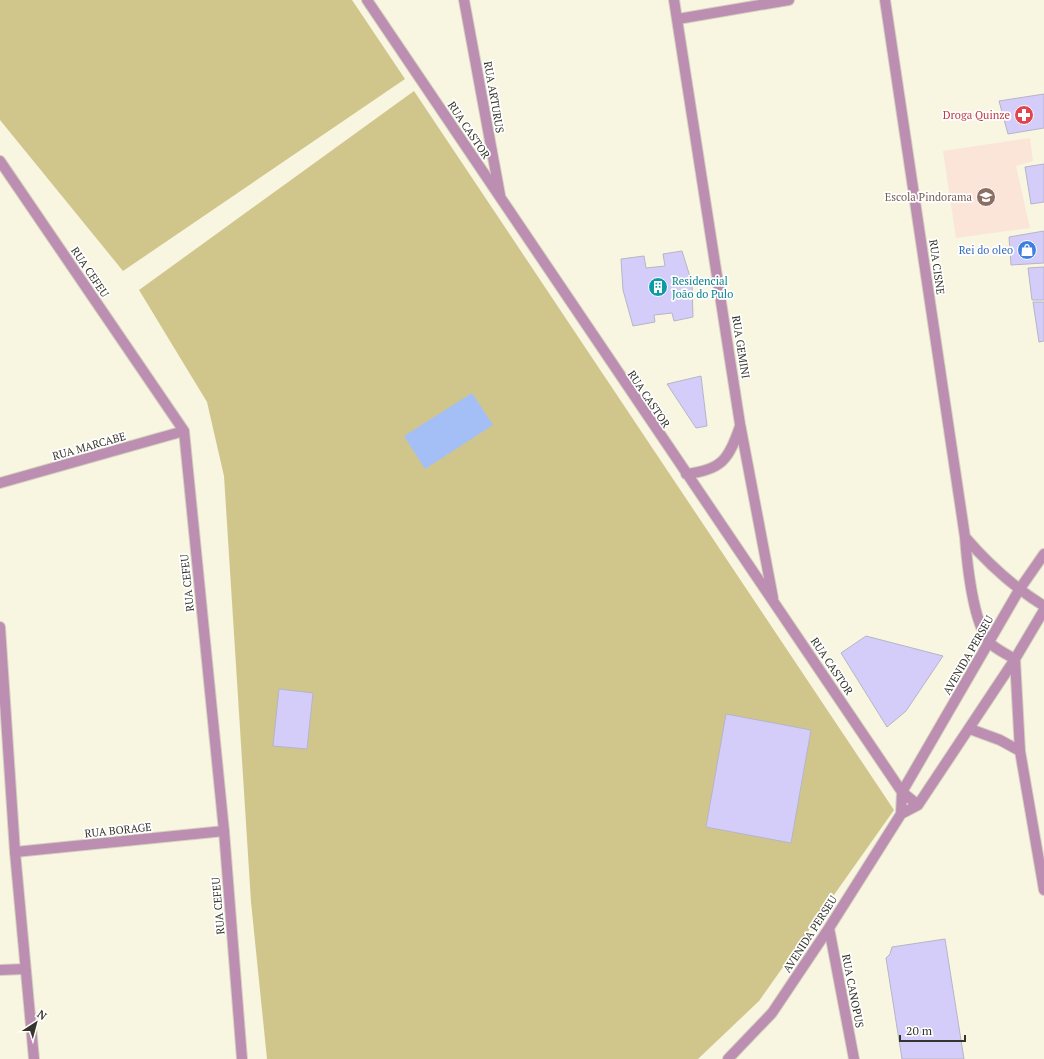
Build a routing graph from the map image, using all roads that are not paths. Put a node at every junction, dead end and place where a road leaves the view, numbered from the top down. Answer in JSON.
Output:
{"nodes":[{"id":1,"x":368,"y":0,"type":"edge"},
{"id":2,"x":464,"y":0,"type":"edge"},
{"id":3,"x":674,"y":0,"type":"edge"},
{"id":4,"x":789,"y":0,"type":"edge"},
{"id":5,"x":885,"y":0,"type":"edge"},
{"id":6,"x":678,"y":19,"type":"junction"},
{"id":7,"x":0,"y":161,"type":"edge"},
{"id":8,"x":501,"y":199,"type":"junction"},
{"id":9,"x":740,"y":424,"type":"junction"},
{"id":10,"x":184,"y":431,"type":"junction"},
{"id":11,"x":686,"y":474,"type":"junction"},
{"id":12,"x":0,"y":484,"type":"edge"},
{"id":13,"x":965,"y":537,"type":"junction"},
{"id":14,"x":1044,"y":554,"type":"edge"},
{"id":15,"x":1019,"y":590,"type":"junction"},
{"id":16,"x":774,"y":602,"type":"junction"},
{"id":17,"x":1044,"y":606,"type":"edge"},
{"id":18,"x":1044,"y":610,"type":"edge"},
{"id":19,"x":0,"y":627,"type":"edge"},
{"id":20,"x":990,"y":643,"type":"junction"},
{"id":21,"x":1015,"y":660,"type":"junction"},
{"id":22,"x":970,"y":729,"type":"junction"},
{"id":23,"x":1020,"y":751,"type":"junction"},
{"id":24,"x":902,"y":792,"type":"junction"},
{"id":25,"x":918,"y":805,"type":"junction"},
{"id":26,"x":901,"y":814,"type":"junction"},
{"id":27,"x":224,"y":832,"type":"junction"},
{"id":28,"x":15,"y":852,"type":"junction"},
{"id":29,"x":1044,"y":890,"type":"edge"},
{"id":30,"x":829,"y":928,"type":"junction"},
{"id":31,"x":25,"y":969,"type":"junction"},
{"id":32,"x":0,"y":970,"type":"edge"},
{"id":33,"x":34,"y":1059,"type":"edge"},
{"id":34,"x":242,"y":1059,"type":"edge"},
{"id":35,"x":728,"y":1059,"type":"edge"},
{"id":36,"x":854,"y":1059,"type":"edge"}],
"edges":[{"from":1,"to":8,"type":"street","name":"RUA CASTOR"},
{"from":2,"to":8,"type":"street","name":"RUA ARTURUS"},
{"from":3,"to":6,"type":"street","name":"RUA GEMINI"},
{"from":4,"to":6,"type":"street"},
{"from":5,"to":13,"type":"street","name":"RUA CISNE"},
{"from":6,"to":9,"type":"street","name":"RUA GEMINI"},
{"from":7,"to":10,"type":"street","name":"RUA CEFEU"},
{"from":8,"to":11,"type":"street","name":"RUA CASTOR"},
{"from":9,"to":11,"type":"street"},
{"from":9,"to":16,"type":"street","name":"RUA GEMINI"},
{"from":10,"to":12,"type":"street","name":"RUA MARCABE"},
{"from":10,"to":27,"type":"street","name":"RUA CEFEU"},
{"from":11,"to":16,"type":"street","name":"RUA CASTOR"},
{"from":13,"to":15,"type":"street"},
{"from":13,"to":20,"type":"street","name":"RUA CISNE"},
{"from":14,"to":15,"type":"street","name":"AVENIDA PERSEU"},
{"from":15,"to":17,"type":"street"},
{"from":15,"to":20,"type":"street","name":"AVENIDA PERSEU"},
{"from":16,"to":24,"type":"street","name":"RUA CASTOR"},
{"from":18,"to":21,"type":"street","name":"AVENIDA PERSEU"},
{"from":19,"to":28,"type":"street"},
{"from":20,"to":21,"type":"street"},
{"from":20,"to":24,"type":"street","name":"AVENIDA PERSEU"},
{"from":21,"to":22,"type":"street","name":"AVENIDA PERSEU"},
{"from":21,"to":23,"type":"street"},
{"from":22,"to":23,"type":"street"},
{"from":22,"to":25,"type":"street","name":"AVENIDA PERSEU"},
{"from":23,"to":29,"type":"street"},
{"from":24,"to":25,"type":"street","name":"RUA CASTOR"},
{"from":24,"to":26,"type":"street","name":"AVENIDA PERSEU"},
{"from":25,"to":26,"type":"street","name":"AVENIDA PERSEU"},
{"from":26,"to":30,"type":"street","name":"AVENIDA PERSEU"},
{"from":27,"to":28,"type":"street","name":"RUA BORAGE"},
{"from":27,"to":34,"type":"street","name":"RUA CEFEU"},
{"from":28,"to":31,"type":"street"},
{"from":30,"to":35,"type":"street","name":"AVENIDA PERSEU"},
{"from":30,"to":36,"type":"street","name":"RUA CANOPUS"},
{"from":31,"to":32,"type":"street"},
{"from":31,"to":33,"type":"street"}]}
